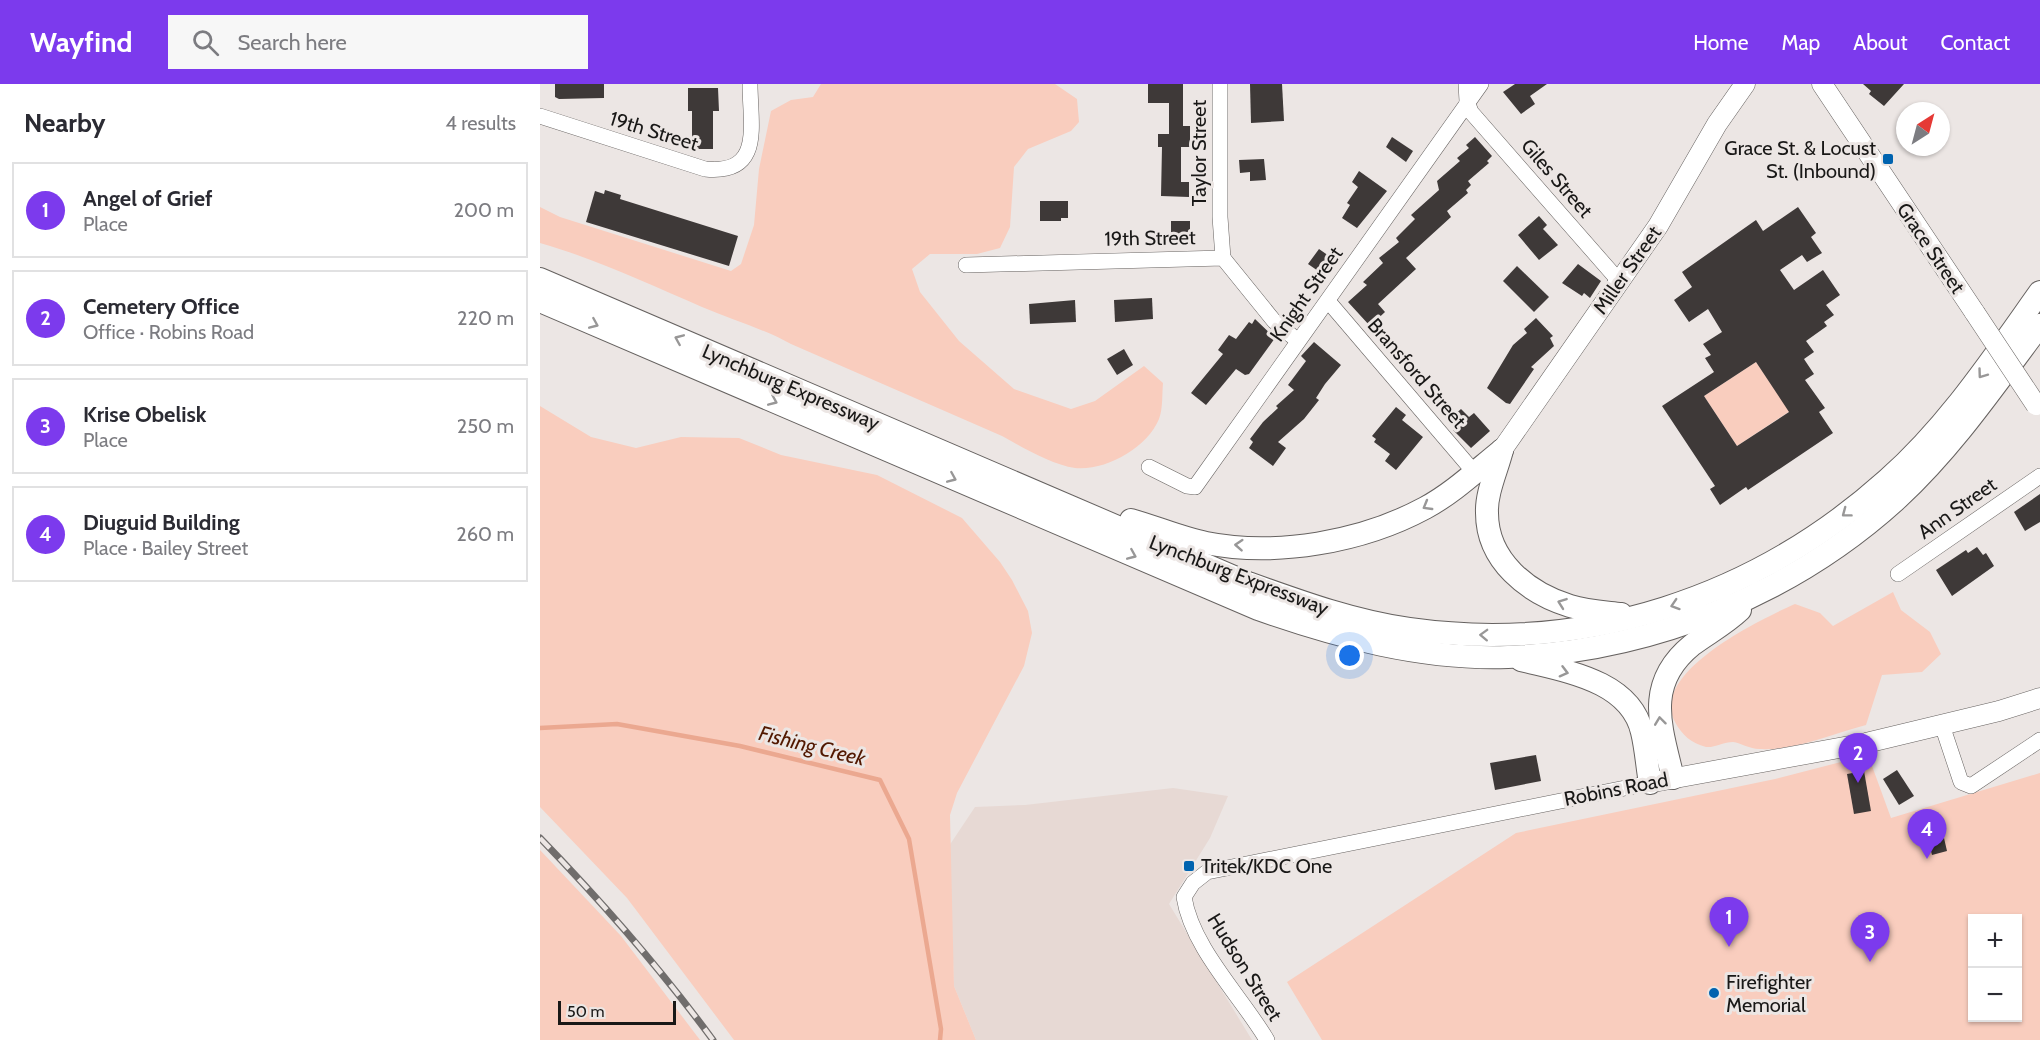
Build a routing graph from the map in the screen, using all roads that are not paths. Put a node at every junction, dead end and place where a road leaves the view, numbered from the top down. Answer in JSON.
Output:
{"nodes":[{"id":1,"x":750,"y":84,"type":"edge"},
{"id":2,"x":1220,"y":84,"type":"edge"},
{"id":3,"x":1466,"y":84,"type":"edge"},
{"id":4,"x":1481,"y":84,"type":"edge"},
{"id":5,"x":1744,"y":84,"type":"edge"},
{"id":6,"x":1826,"y":86,"type":"edge"},
{"id":7,"x":1467,"y":101,"type":"junction"},
{"id":8,"x":540,"y":116,"type":"edge"},
{"id":9,"x":1223,"y":258,"type":"junction"},
{"id":10,"x":966,"y":265,"type":"dead end"},
{"id":11,"x":540,"y":279,"type":"edge"},
{"id":12,"x":1619,"y":281,"type":"junction"},
{"id":13,"x":2040,"y":292,"type":"edge"},
{"id":14,"x":540,"y":301,"type":"edge"},
{"id":15,"x":1328,"y":301,"type":"junction"},
{"id":16,"x":2040,"y":325,"type":"edge"},
{"id":17,"x":1298,"y":341,"type":"junction"},
{"id":18,"x":2038,"y":409,"type":"edge"},
{"id":19,"x":1502,"y":450,"type":"junction"},
{"id":20,"x":1149,"y":467,"type":"dead end"},
{"id":21,"x":1474,"y":472,"type":"junction"},
{"id":22,"x":2040,"y":476,"type":"edge"},
{"id":23,"x":1018,"y":485,"type":"junction"},
{"id":24,"x":1898,"y":574,"type":"dead end"},
{"id":25,"x":1756,"y":596,"type":"junction"},
{"id":26,"x":1640,"y":616,"type":"junction"},
{"id":27,"x":1508,"y":657,"type":"junction"},
{"id":28,"x":2040,"y":698,"type":"edge"},
{"id":29,"x":1942,"y":725,"type":"junction"},
{"id":30,"x":2040,"y":740,"type":"edge"},
{"id":31,"x":1672,"y":778,"type":"junction"},
{"id":32,"x":1650,"y":783,"type":"junction"},
{"id":33,"x":1193,"y":883,"type":"joint"},
{"id":34,"x":1267,"y":1040,"type":"edge"}],
"edges":[{"from":1,"to":8,"type":"street","name":"19th Street"},
{"from":2,"to":9,"type":"street","name":"Taylor Street"},
{"from":3,"to":7,"type":"street"},
{"from":4,"to":7,"type":"street","name":"Knight Street"},
{"from":5,"to":12,"type":"main road","name":"Miller Street"},
{"from":6,"to":18,"type":"main road","name":"Grace Street","bridge":true},
{"from":7,"to":12,"type":"street","name":"Giles Street"},
{"from":7,"to":15,"type":"street","name":"Knight Street"},
{"from":9,"to":10,"type":"street","name":"19th Street"},
{"from":9,"to":17,"type":"street","name":"19th Street"},
{"from":23,"to":11,"type":"highway","name":"Lynchburg Expressway","one_way":true},
{"from":12,"to":19,"type":"main road","name":"Miller Street"},
{"from":13,"to":26,"type":"highway","name":"Lynchburg Expressway","one_way":true},
{"from":14,"to":27,"type":"highway","name":"Lynchburg Expressway","one_way":true},
{"from":15,"to":17,"type":"street","name":"Knight Street"},
{"from":15,"to":21,"type":"street","name":"Bransford Street"},
{"from":16,"to":25,"type":"highway","name":"Lynchburg Expressway"},
{"from":17,"to":20,"type":"street","name":"Knight Street"},
{"from":19,"to":21,"type":"highway"},
{"from":26,"to":19,"type":"highway","one_way":true},
{"from":21,"to":23,"type":"highway","one_way":true},
{"from":22,"to":24,"type":"street","name":"Ann Street"},
{"from":26,"to":23,"type":"highway","name":"Lynchburg Expressway","one_way":true},
{"from":25,"to":27,"type":"highway","name":"Lynchburg Expressway"},
{"from":31,"to":25,"type":"highway","one_way":true},
{"from":27,"to":32,"type":"highway","one_way":true},
{"from":28,"to":29,"type":"main road","name":"Robins Road"},
{"from":29,"to":30,"type":"street"},
{"from":29,"to":31,"type":"main road","name":"Robins Road"},
{"from":31,"to":32,"type":"main road","name":"Robins Road"},
{"from":32,"to":33,"type":"street","name":"Robins Road"},
{"from":33,"to":34,"type":"street","name":"Hudson Street"}]}
